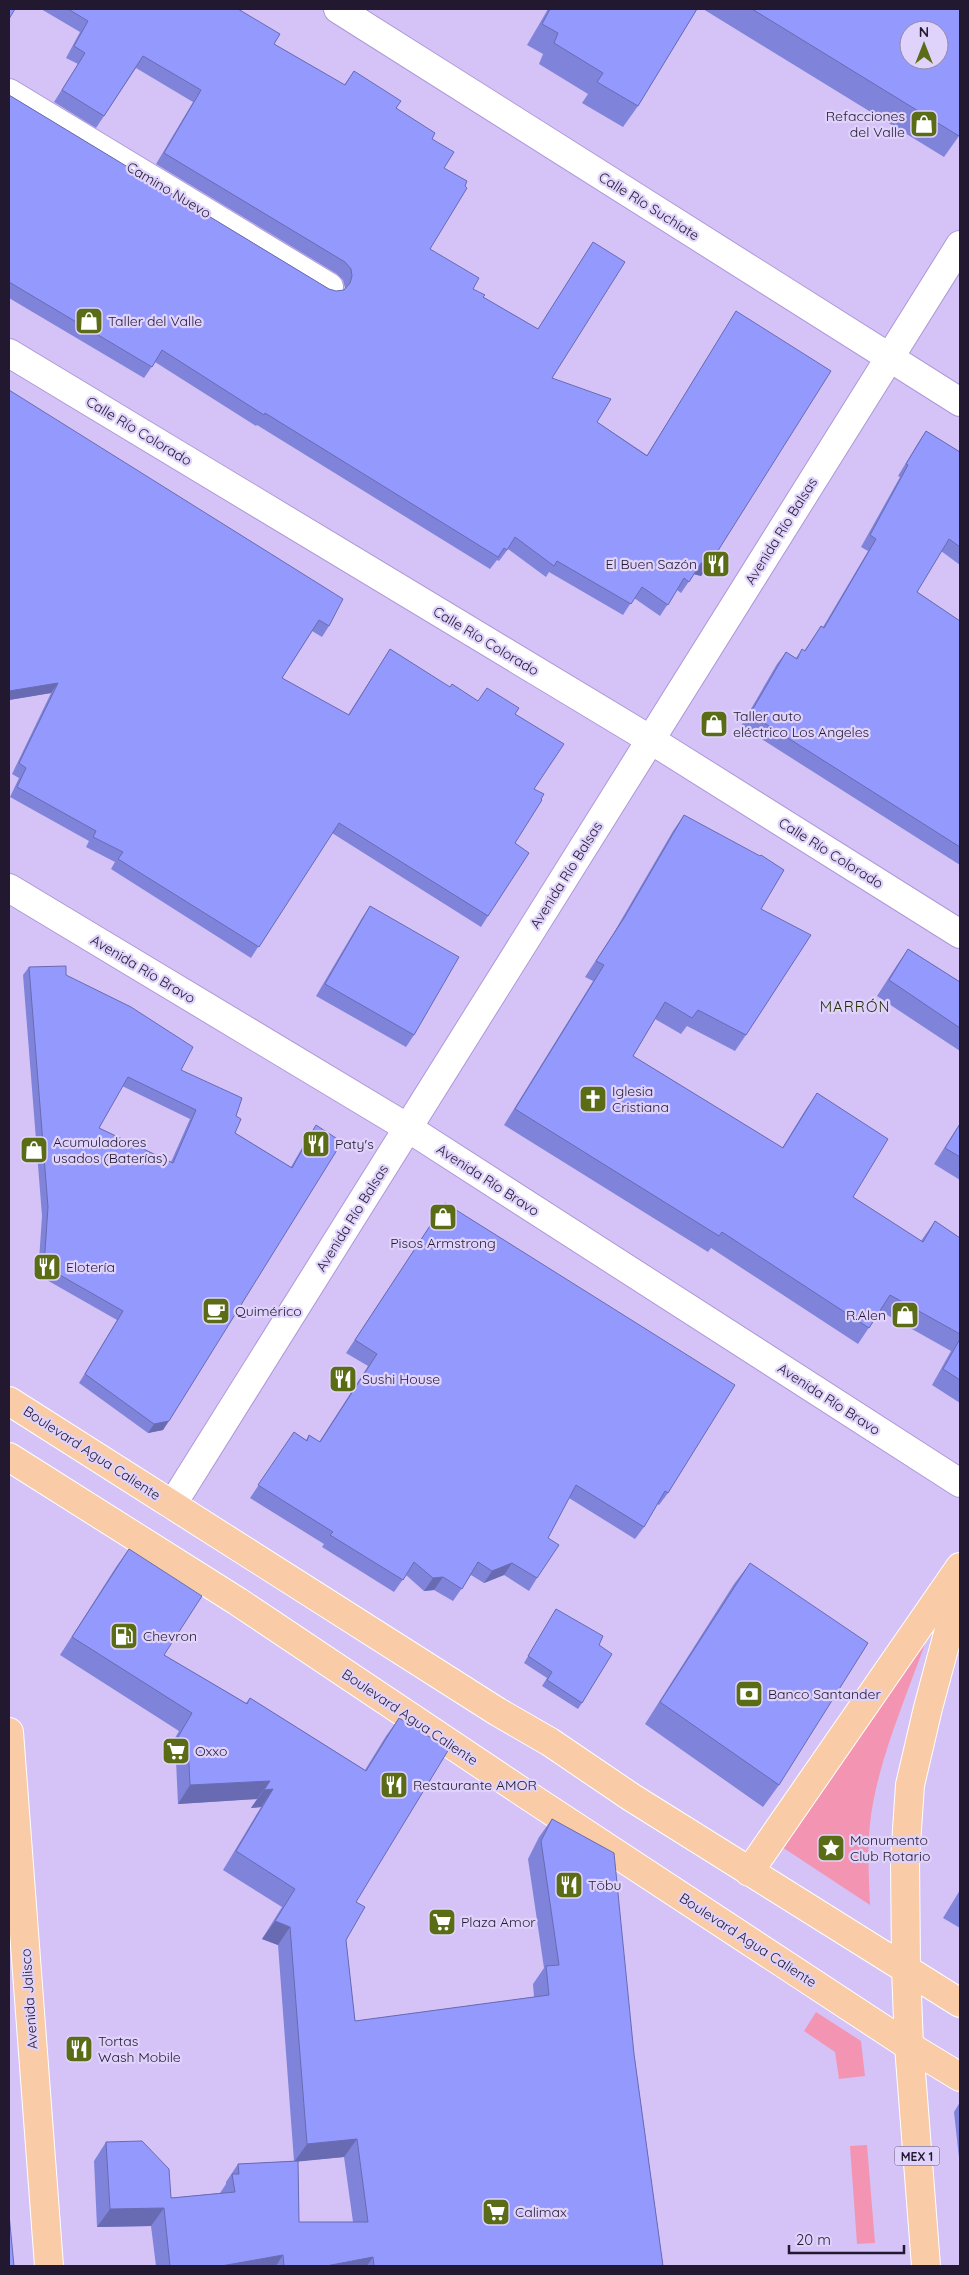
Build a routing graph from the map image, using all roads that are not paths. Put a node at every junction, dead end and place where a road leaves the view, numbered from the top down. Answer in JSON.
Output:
{"nodes":[{"id":1,"x":338,"y":9,"type":"edge"},
{"id":2,"x":9,"y":94,"type":"edge"},
{"id":3,"x":960,"y":245,"type":"edge"},
{"id":4,"x":329,"y":287,"type":"edge"},
{"id":5,"x":9,"y":352,"type":"edge"},
{"id":6,"x":889,"y":358,"type":"junction"},
{"id":7,"x":960,"y":402,"type":"edge"},
{"id":8,"x":651,"y":740,"type":"junction"},
{"id":9,"x":9,"y":888,"type":"edge"},
{"id":10,"x":960,"y":934,"type":"edge"},
{"id":11,"x":408,"y":1128,"type":"junction"},
{"id":12,"x":9,"y":1401,"type":"edge"},
{"id":13,"x":9,"y":1457,"type":"edge"},
{"id":14,"x":960,"y":1483,"type":"edge"},
{"id":15,"x":172,"y":1505,"type":"junction"},
{"id":16,"x":960,"y":1567,"type":"edge"},
{"id":17,"x":960,"y":1588,"type":"edge"},
{"id":18,"x":9,"y":1732,"type":"edge"},
{"id":19,"x":750,"y":1872,"type":"junction"},
{"id":20,"x":906,"y":1968,"type":"junction"},
{"id":21,"x":960,"y":2003,"type":"edge"},
{"id":22,"x":909,"y":2046,"type":"junction"},
{"id":23,"x":960,"y":2077,"type":"edge"},
{"id":24,"x":49,"y":2266,"type":"edge"},
{"id":25,"x":926,"y":2266,"type":"edge"}],
"edges":[{"from":1,"to":6,"type":"street","name":"Calle Río Suchiate"},
{"from":2,"to":4,"type":"street","name":"Camino Nuevo"},
{"from":3,"to":6,"type":"street","name":"Avenida Río Balsas"},
{"from":5,"to":8,"type":"street","name":"Calle Río Colorado"},
{"from":6,"to":7,"type":"street","name":"Calle Río Suchiate"},
{"from":6,"to":8,"type":"street","name":"Avenida Río Balsas"},
{"from":8,"to":10,"type":"street","name":"Calle Río Colorado"},
{"from":8,"to":11,"type":"street","name":"Avenida Río Balsas"},
{"from":9,"to":11,"type":"street","name":"Avenida Río Bravo"},
{"from":11,"to":14,"type":"street","name":"Avenida Río Bravo"},
{"from":11,"to":15,"type":"street","name":"Avenida Río Balsas"},
{"from":12,"to":15,"type":"main road","name":"Boulevard Agua Caliente"},
{"from":13,"to":22,"type":"main road","name":"Boulevard Agua Caliente"},
{"from":15,"to":19,"type":"main road","name":"Boulevard Agua Caliente"},
{"from":16,"to":19,"type":"main road"},
{"from":17,"to":20,"type":"main road","number":"MEX 1"},
{"from":18,"to":24,"type":"main road","name":"Avenida Jalisco"},
{"from":19,"to":20,"type":"main road","name":"Boulevard Agua Caliente"},
{"from":20,"to":21,"type":"main road","name":"Boulevard Agua Caliente"},
{"from":20,"to":22,"type":"main road","number":"MEX 1"},
{"from":22,"to":23,"type":"main road","name":"Boulevard Agua Caliente"},
{"from":22,"to":25,"type":"main road","number":"MEX 1"}]}
